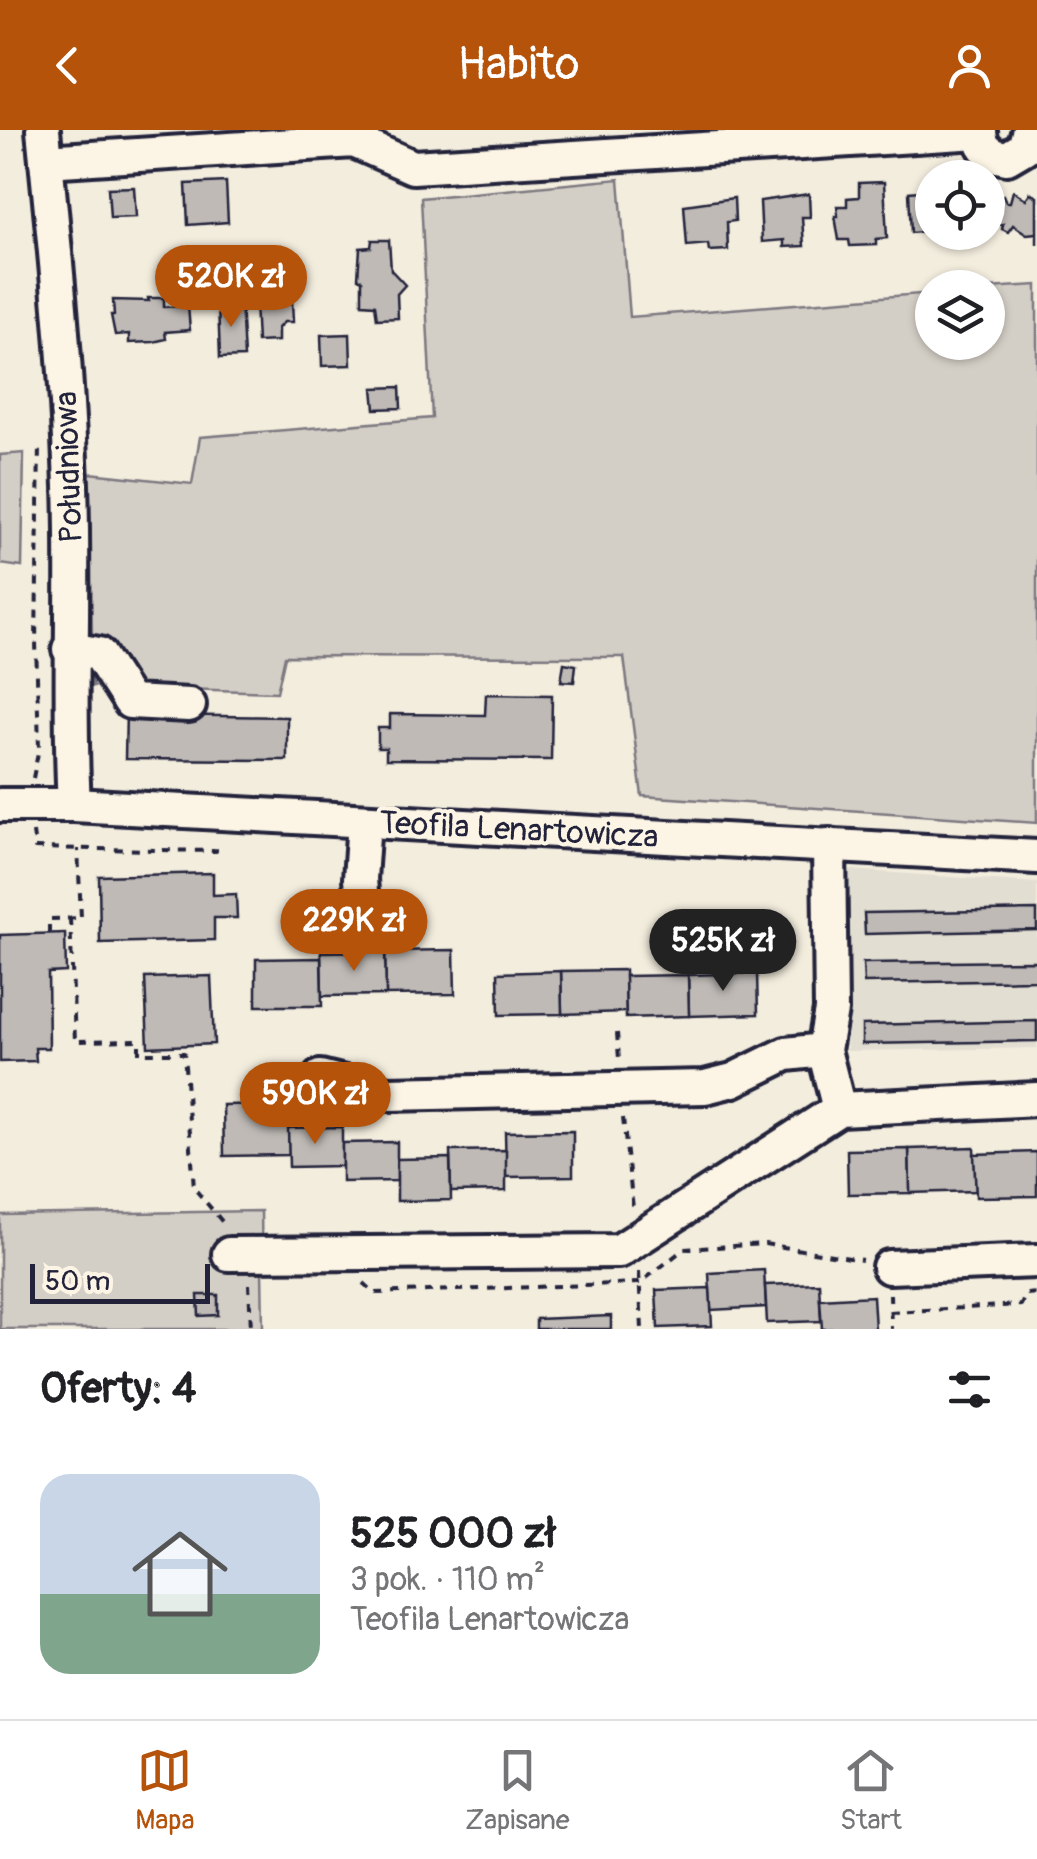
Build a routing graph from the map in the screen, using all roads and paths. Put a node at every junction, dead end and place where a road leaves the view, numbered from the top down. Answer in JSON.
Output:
{"nodes":[{"id":1,"x":1029,"y":130,"type":"edge"},
{"id":2,"x":979,"y":131,"type":"edge"},
{"id":3,"x":44,"y":146,"type":"edge"},
{"id":4,"x":39,"y":437,"type":"dead end"},
{"id":5,"x":69,"y":649,"type":"junction"},
{"id":6,"x":189,"y":705,"type":"dead end"},
{"id":7,"x":30,"y":790,"type":"dead end"},
{"id":8,"x":0,"y":805,"type":"edge"},
{"id":9,"x":74,"y":805,"type":"junction"},
{"id":10,"x":364,"y":821,"type":"junction"},
{"id":11,"x":828,"y":845,"type":"junction"},
{"id":12,"x":36,"y":848,"type":"dead end"},
{"id":13,"x":78,"y":849,"type":"junction"},
{"id":14,"x":216,"y":851,"type":"dead end"},
{"id":15,"x":1037,"y":857,"type":"edge"},
{"id":16,"x":362,"y":904,"type":"dead end"},
{"id":17,"x":70,"y":918,"type":"junction"},
{"id":18,"x":49,"y":933,"type":"dead end"},
{"id":19,"x":618,"y":1034,"type":"dead end"},
{"id":20,"x":824,"y":1050,"type":"junction"},
{"id":21,"x":320,"y":1077,"type":"dead end"},
{"id":22,"x":620,"y":1088,"type":"junction"},
{"id":23,"x":1037,"y":1100,"type":"edge"},
{"id":24,"x":839,"y":1109,"type":"junction"},
{"id":25,"x":636,"y":1239,"type":"junction"},
{"id":26,"x":234,"y":1246,"type":"junction"},
{"id":27,"x":1037,"y":1260,"type":"edge"},
{"id":28,"x":890,"y":1268,"type":"joint"},
{"id":29,"x":1026,"y":1294,"type":"junction"},
{"id":30,"x":1037,"y":1294,"type":"edge"},
{"id":31,"x":1037,"y":1302,"type":"edge"},
{"id":32,"x":890,"y":1312,"type":"junction"},
{"id":33,"x":251,"y":1329,"type":"edge"},
{"id":34,"x":642,"y":1329,"type":"edge"},
{"id":35,"x":891,"y":1329,"type":"edge"}],
"edges":[{"from":1,"to":2,"type":"street"},
{"from":2,"to":3,"type":"street"},
{"from":3,"to":5,"type":"street","name":"Południowa"},
{"from":4,"to":7,"type":"path"},
{"from":5,"to":6,"type":"street"},
{"from":5,"to":9,"type":"street","name":"Południowa"},
{"from":8,"to":9,"type":"street","name":"Teofila Lenartowicza"},
{"from":9,"to":10,"type":"street","name":"Teofila Lenartowicza"},
{"from":10,"to":11,"type":"street","name":"Teofila Lenartowicza"},
{"from":10,"to":16,"type":"street"},
{"from":11,"to":15,"type":"street","name":"Teofila Lenartowicza"},
{"from":11,"to":20,"type":"street"},
{"from":12,"to":13,"type":"path"},
{"from":13,"to":14,"type":"path"},
{"from":13,"to":17,"type":"path"},
{"from":17,"to":18,"type":"path"},
{"from":17,"to":26,"type":"path"},
{"from":19,"to":22,"type":"path"},
{"from":20,"to":22,"type":"street"},
{"from":20,"to":24,"type":"street"},
{"from":21,"to":22,"type":"street"},
{"from":22,"to":25,"type":"path"},
{"from":23,"to":24,"type":"street"},
{"from":24,"to":25,"type":"street"},
{"from":25,"to":26,"type":"street"},
{"from":25,"to":34,"type":"path"},
{"from":26,"to":33,"type":"path"},
{"from":27,"to":28,"type":"street"},
{"from":28,"to":32,"type":"path"},
{"from":29,"to":30,"type":"path"},
{"from":29,"to":31,"type":"path"},
{"from":29,"to":32,"type":"path"},
{"from":32,"to":35,"type":"path"}]}
